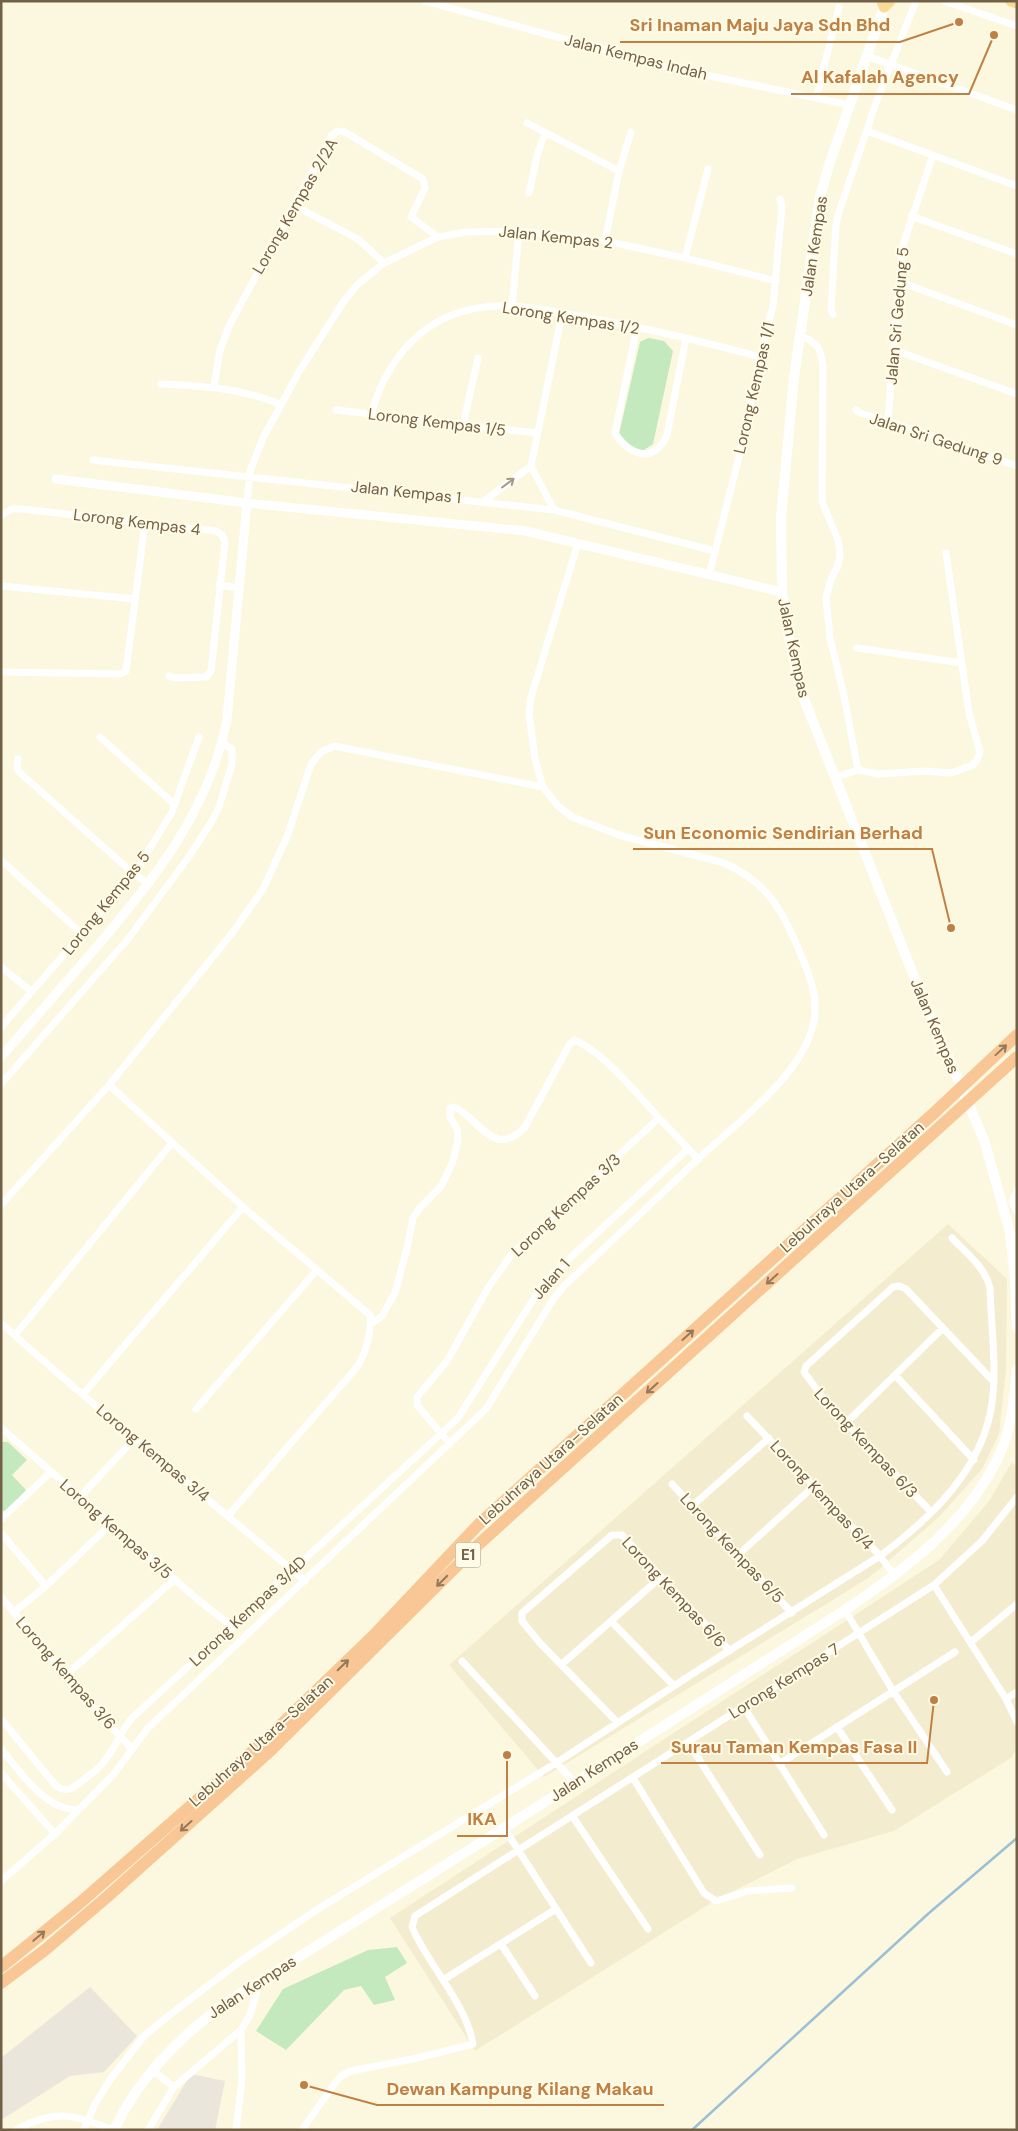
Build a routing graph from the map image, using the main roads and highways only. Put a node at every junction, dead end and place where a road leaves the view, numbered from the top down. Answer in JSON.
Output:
{"nodes":[{"id":1,"x":1011,"y":1,"type":"edge"},
{"id":2,"x":885,"y":3,"type":"edge"},
{"id":3,"x":1017,"y":3,"type":"edge"},
{"id":4,"x":1017,"y":1035,"type":"edge"},
{"id":5,"x":1017,"y":1057,"type":"edge"},
{"id":6,"x":1017,"y":1328,"type":"edge"},
{"id":7,"x":1017,"y":1370,"type":"edge"},
{"id":8,"x":1,"y":1967,"type":"edge"},
{"id":9,"x":1,"y":1983,"type":"edge"},
{"id":10,"x":114,"y":2130,"type":"edge"}],
"edges":[{"from":1,"to":3,"type":"highway"},
{"from":2,"to":6,"type":"main road","name":"Jalan Kempas"},
{"from":8,"to":4,"type":"highway","name":"Lebuhraya Utara–Selatan","number":"E1","one_way":true},
{"from":5,"to":9,"type":"highway","name":"Lebuhraya Utara–Selatan","number":"E1","one_way":true},
{"from":7,"to":10,"type":"main road","name":"Jalan Kempas"}]}
